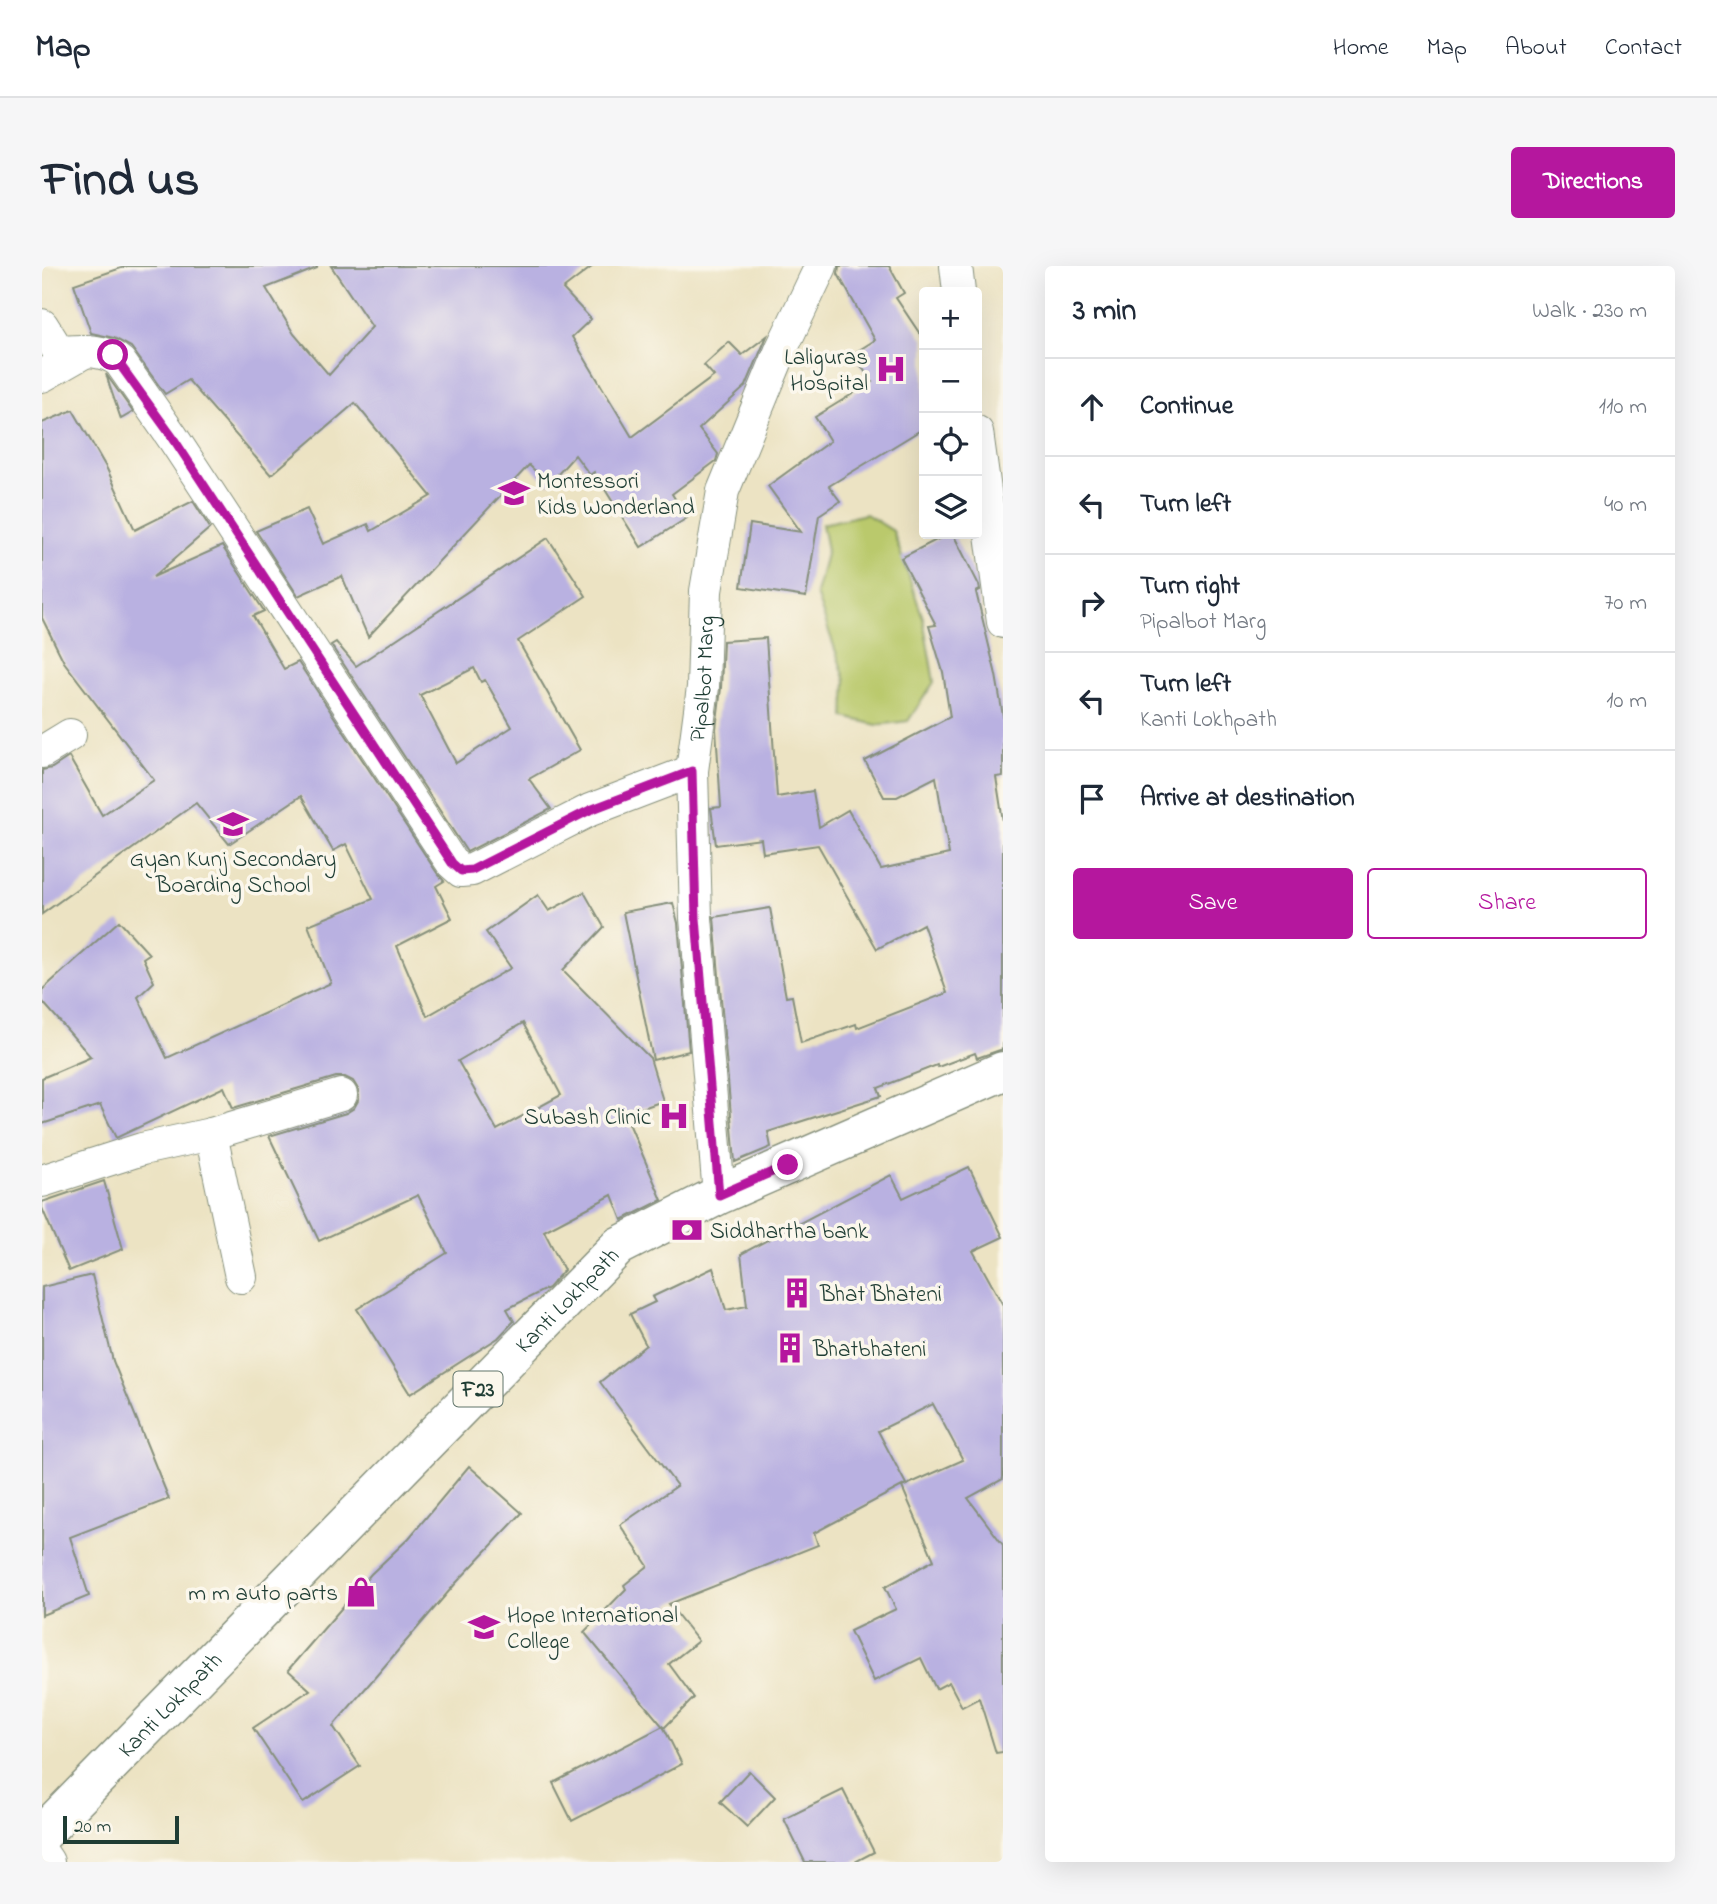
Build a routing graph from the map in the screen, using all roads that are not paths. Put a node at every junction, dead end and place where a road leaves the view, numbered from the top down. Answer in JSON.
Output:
{"nodes":[{"id":1,"x":821,"y":266,"type":"edge"},
{"id":2,"x":956,"y":266,"type":"edge"},
{"id":3,"x":958,"y":287,"type":"edge"},
{"id":4,"x":42,"y":325,"type":"edge"},
{"id":5,"x":86,"y":351,"type":"junction"},
{"id":6,"x":42,"y":376,"type":"edge"},
{"id":7,"x":982,"y":469,"type":"edge"},
{"id":8,"x":1003,"y":622,"type":"edge"},
{"id":9,"x":70,"y":735,"type":"dead end"},
{"id":10,"x":42,"y":752,"type":"edge"},
{"id":11,"x":692,"y":771,"type":"junction"},
{"id":12,"x":1003,"y":1071,"type":"edge"},
{"id":13,"x":341,"y":1095,"type":"dead end"},
{"id":14,"x":211,"y":1134,"type":"junction"},
{"id":15,"x":42,"y":1181,"type":"edge"},
{"id":16,"x":719,"y":1195,"type":"junction"},
{"id":17,"x":241,"y":1277,"type":"dead end"},
{"id":18,"x":42,"y":1834,"type":"edge"},
{"id":19,"x":42,"y":1853,"type":"edge"},
{"id":20,"x":48,"y":1862,"type":"edge"}],
"edges":[{"from":1,"to":11,"type":"street","name":"Pipalbot Marg"},
{"from":2,"to":3,"type":"street"},
{"from":4,"to":5,"type":"street"},
{"from":5,"to":6,"type":"street"},
{"from":5,"to":11,"type":"street"},
{"from":7,"to":8,"type":"street"},
{"from":9,"to":10,"type":"street"},
{"from":11,"to":16,"type":"street","name":"Pipalbot Marg"},
{"from":12,"to":16,"type":"main road","name":"Kanti Lokhpath","number":"F23"},
{"from":13,"to":14,"type":"street"},
{"from":14,"to":15,"type":"street"},
{"from":14,"to":17,"type":"street"},
{"from":16,"to":18,"type":"main road","name":"Kanti Lokhpath","number":"F23"},
{"from":19,"to":20,"type":"street"}]}
